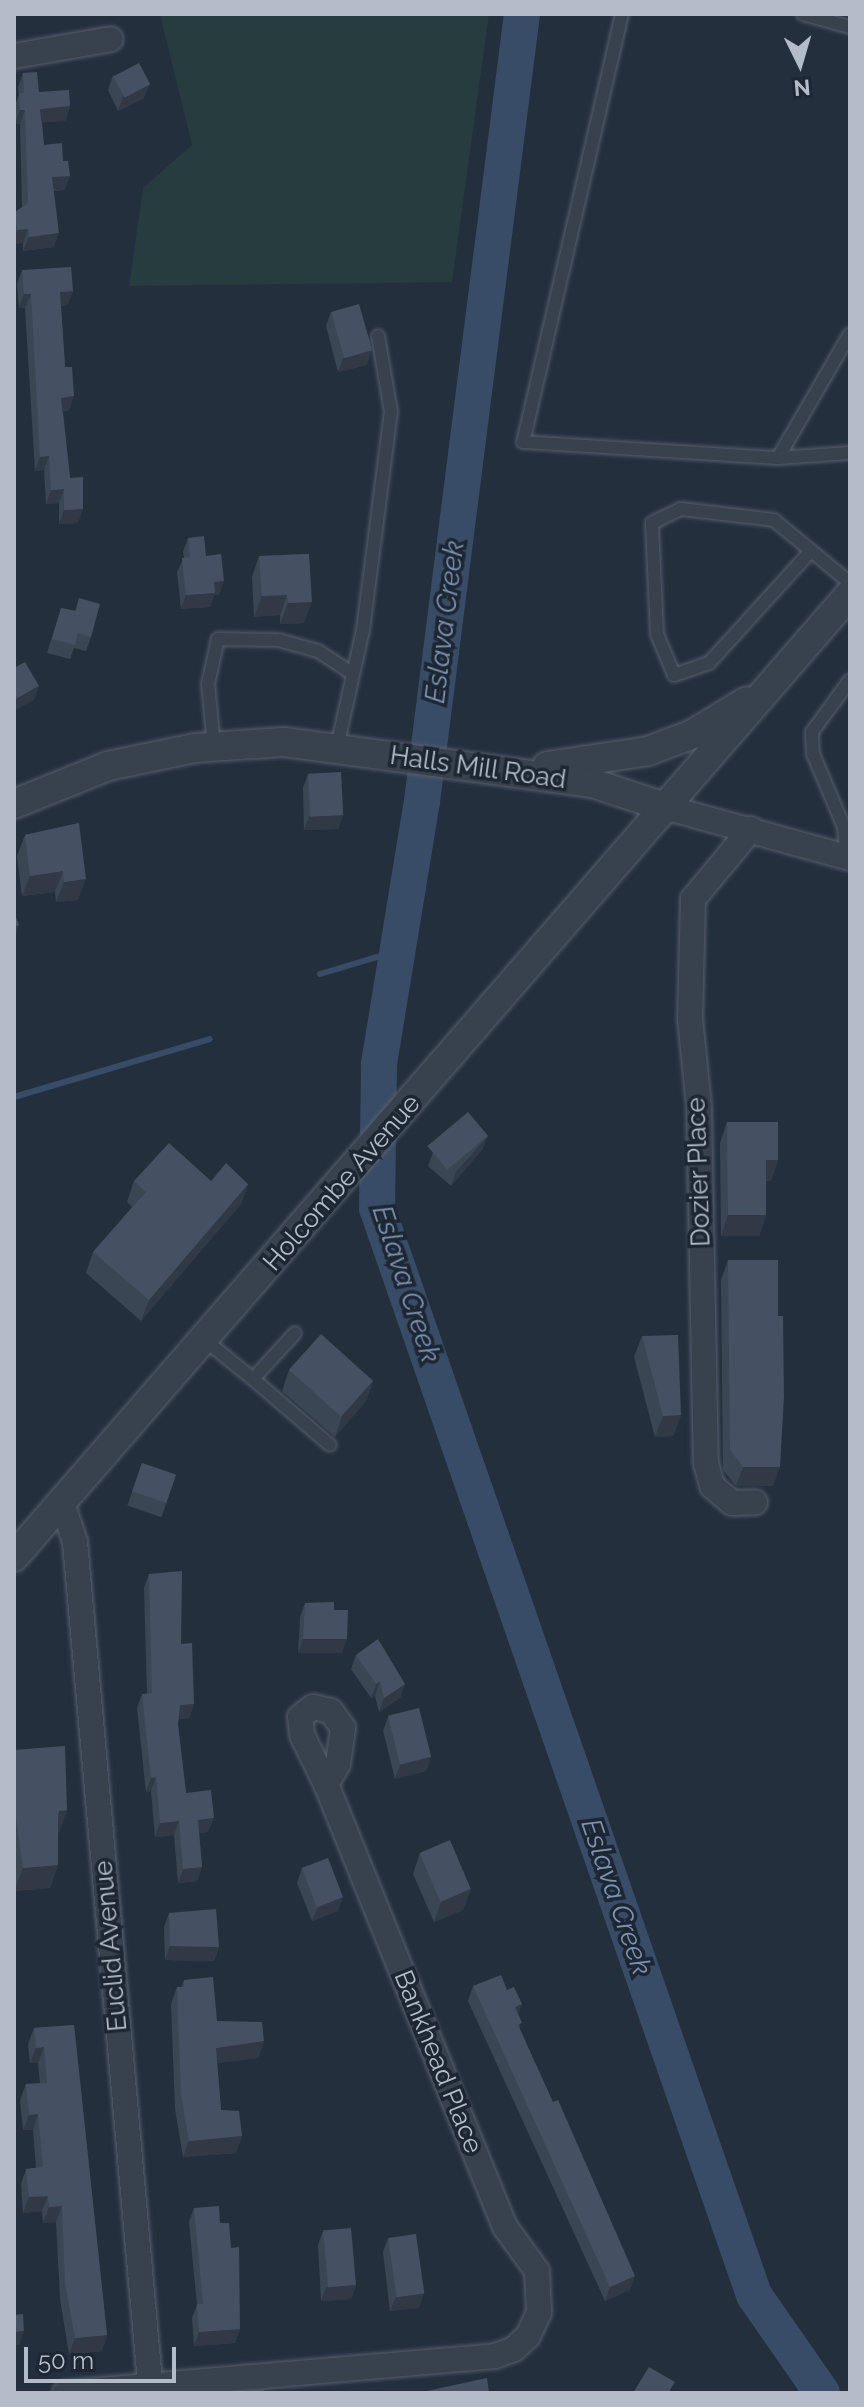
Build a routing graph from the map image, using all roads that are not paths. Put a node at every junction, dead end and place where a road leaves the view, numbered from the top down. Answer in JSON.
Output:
{"nodes":[{"id":1,"x":622,"y":14,"type":"edge"},
{"id":2,"x":803,"y":14,"type":"edge"},
{"id":3,"x":850,"y":27,"type":"edge"},
{"id":4,"x":111,"y":39,"type":"dead end"},
{"id":5,"x":14,"y":56,"type":"edge"},
{"id":6,"x":850,"y":334,"type":"edge"},
{"id":7,"x":378,"y":336,"type":"dead end"},
{"id":8,"x":850,"y":453,"type":"edge"},
{"id":9,"x":778,"y":458,"type":"junction"},
{"id":10,"x":810,"y":552,"type":"junction"},
{"id":11,"x":850,"y":583,"type":"edge"},
{"id":12,"x":850,"y":594,"type":"edge"},
{"id":13,"x":353,"y":674,"type":"junction"},
{"id":14,"x":850,"y":680,"type":"edge"},
{"id":15,"x":769,"y":688,"type":"junction"},
{"id":16,"x":214,"y":747,"type":"junction"},
{"id":17,"x":350,"y":750,"type":"junction"},
{"id":18,"x":492,"y":770,"type":"junction"},
{"id":19,"x":14,"y":804,"type":"edge"},
{"id":20,"x":668,"y":808,"type":"junction"},
{"id":21,"x":751,"y":829,"type":"junction"},
{"id":22,"x":848,"y":858,"type":"edge"},
{"id":23,"x":295,"y":1333,"type":"dead end"},
{"id":24,"x":205,"y":1340,"type":"junction"},
{"id":25,"x":253,"y":1379,"type":"junction"},
{"id":26,"x":330,"y":1445,"type":"dead end"},
{"id":27,"x":62,"y":1502,"type":"junction"},
{"id":28,"x":755,"y":1502,"type":"dead end"},
{"id":29,"x":14,"y":1557,"type":"edge"},
{"id":30,"x":326,"y":1784,"type":"dead end"},
{"id":31,"x":150,"y":2390,"type":"edge"},
{"id":32,"x":65,"y":2393,"type":"edge"}],
"edges":[{"from":1,"to":9,"type":"lane"},
{"from":2,"to":3,"type":"lane"},
{"from":4,"to":5,"type":"street"},
{"from":6,"to":9,"type":"lane"},
{"from":7,"to":13,"type":"lane"},
{"from":8,"to":9,"type":"lane"},
{"from":10,"to":10,"type":"lane"},
{"from":10,"to":11,"type":"lane"},
{"from":12,"to":15,"type":"street"},
{"from":13,"to":16,"type":"lane"},
{"from":13,"to":17,"type":"lane"},
{"from":14,"to":22,"type":"lane"},
{"from":15,"to":18,"type":"street"},
{"from":15,"to":20,"type":"street"},
{"from":16,"to":17,"type":"street","name":"Halls Mill Road"},
{"from":16,"to":19,"type":"street","name":"Halls Mill Road"},
{"from":17,"to":18,"type":"street","name":"Halls Mill Road"},
{"from":18,"to":20,"type":"street","name":"Halls Mill Road"},
{"from":20,"to":21,"type":"street"},
{"from":20,"to":24,"type":"street","name":"Holcombe Avenue"},
{"from":21,"to":22,"type":"street"},
{"from":21,"to":28,"type":"street","name":"Dozier Place"},
{"from":23,"to":25,"type":"lane"},
{"from":24,"to":25,"type":"lane"},
{"from":24,"to":27,"type":"street","name":"Holcombe Avenue"},
{"from":25,"to":26,"type":"lane"},
{"from":27,"to":29,"type":"street","name":"Holcombe Avenue"},
{"from":27,"to":31,"type":"street","name":"Euclid Avenue"},
{"from":30,"to":31,"type":"street","name":"Bankhead Place"},
{"from":31,"to":32,"type":"street"}]}
